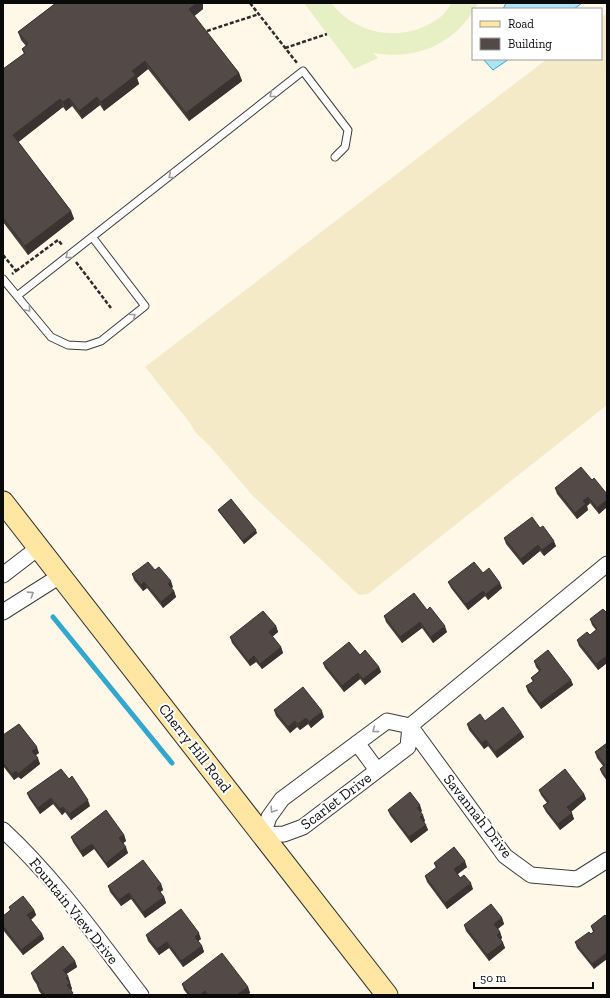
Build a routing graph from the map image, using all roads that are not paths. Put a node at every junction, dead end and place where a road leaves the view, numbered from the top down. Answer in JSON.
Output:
{"nodes":[{"id":1,"x":335,"y":157,"type":"dead end"},
{"id":2,"x":92,"y":238,"type":"junction"},
{"id":3,"x":3,"y":279,"type":"edge"},
{"id":4,"x":17,"y":296,"type":"junction"},
{"id":5,"x":3,"y":502,"type":"edge"},
{"id":6,"x":38,"y":548,"type":"junction"},
{"id":7,"x":607,"y":564,"type":"edge"},
{"id":8,"x":3,"y":575,"type":"edge"},
{"id":9,"x":60,"y":576,"type":"junction"},
{"id":10,"x":3,"y":612,"type":"edge"},
{"id":11,"x":410,"y":726,"type":"junction"},
{"id":12,"x":357,"y":743,"type":"junction"},
{"id":13,"x":377,"y":770,"type":"junction"},
{"id":14,"x":3,"y":830,"type":"edge"},
{"id":15,"x":263,"y":835,"type":"junction"},
{"id":16,"x":607,"y":860,"type":"edge"},
{"id":17,"x":142,"y":995,"type":"edge"},
{"id":18,"x":387,"y":995,"type":"edge"}],
"edges":[{"from":1,"to":2,"type":"lane","one_way":true},
{"from":2,"to":4,"type":"lane","one_way":true},
{"from":4,"to":2,"type":"lane","one_way":true},
{"from":3,"to":4,"type":"lane"},
{"from":5,"to":6,"type":"main road","name":"Cherry Hill Road"},
{"from":6,"to":8,"type":"street"},
{"from":6,"to":9,"type":"main road","name":"Cherry Hill Road"},
{"from":7,"to":11,"type":"street"},
{"from":10,"to":9,"type":"street","one_way":true},
{"from":9,"to":15,"type":"main road","name":"Cherry Hill Road"},
{"from":11,"to":12,"type":"street","one_way":true},
{"from":11,"to":13,"type":"street","name":"Scarlet Drive"},
{"from":11,"to":16,"type":"street","name":"Savannah Drive"},
{"from":12,"to":13,"type":"street","name":"Scarlet Drive"},
{"from":12,"to":15,"type":"street","one_way":true},
{"from":13,"to":15,"type":"street","name":"Scarlet Drive"},
{"from":14,"to":17,"type":"street","name":"Fountain View Drive"},
{"from":15,"to":18,"type":"main road","name":"Cherry Hill Road"}]}
